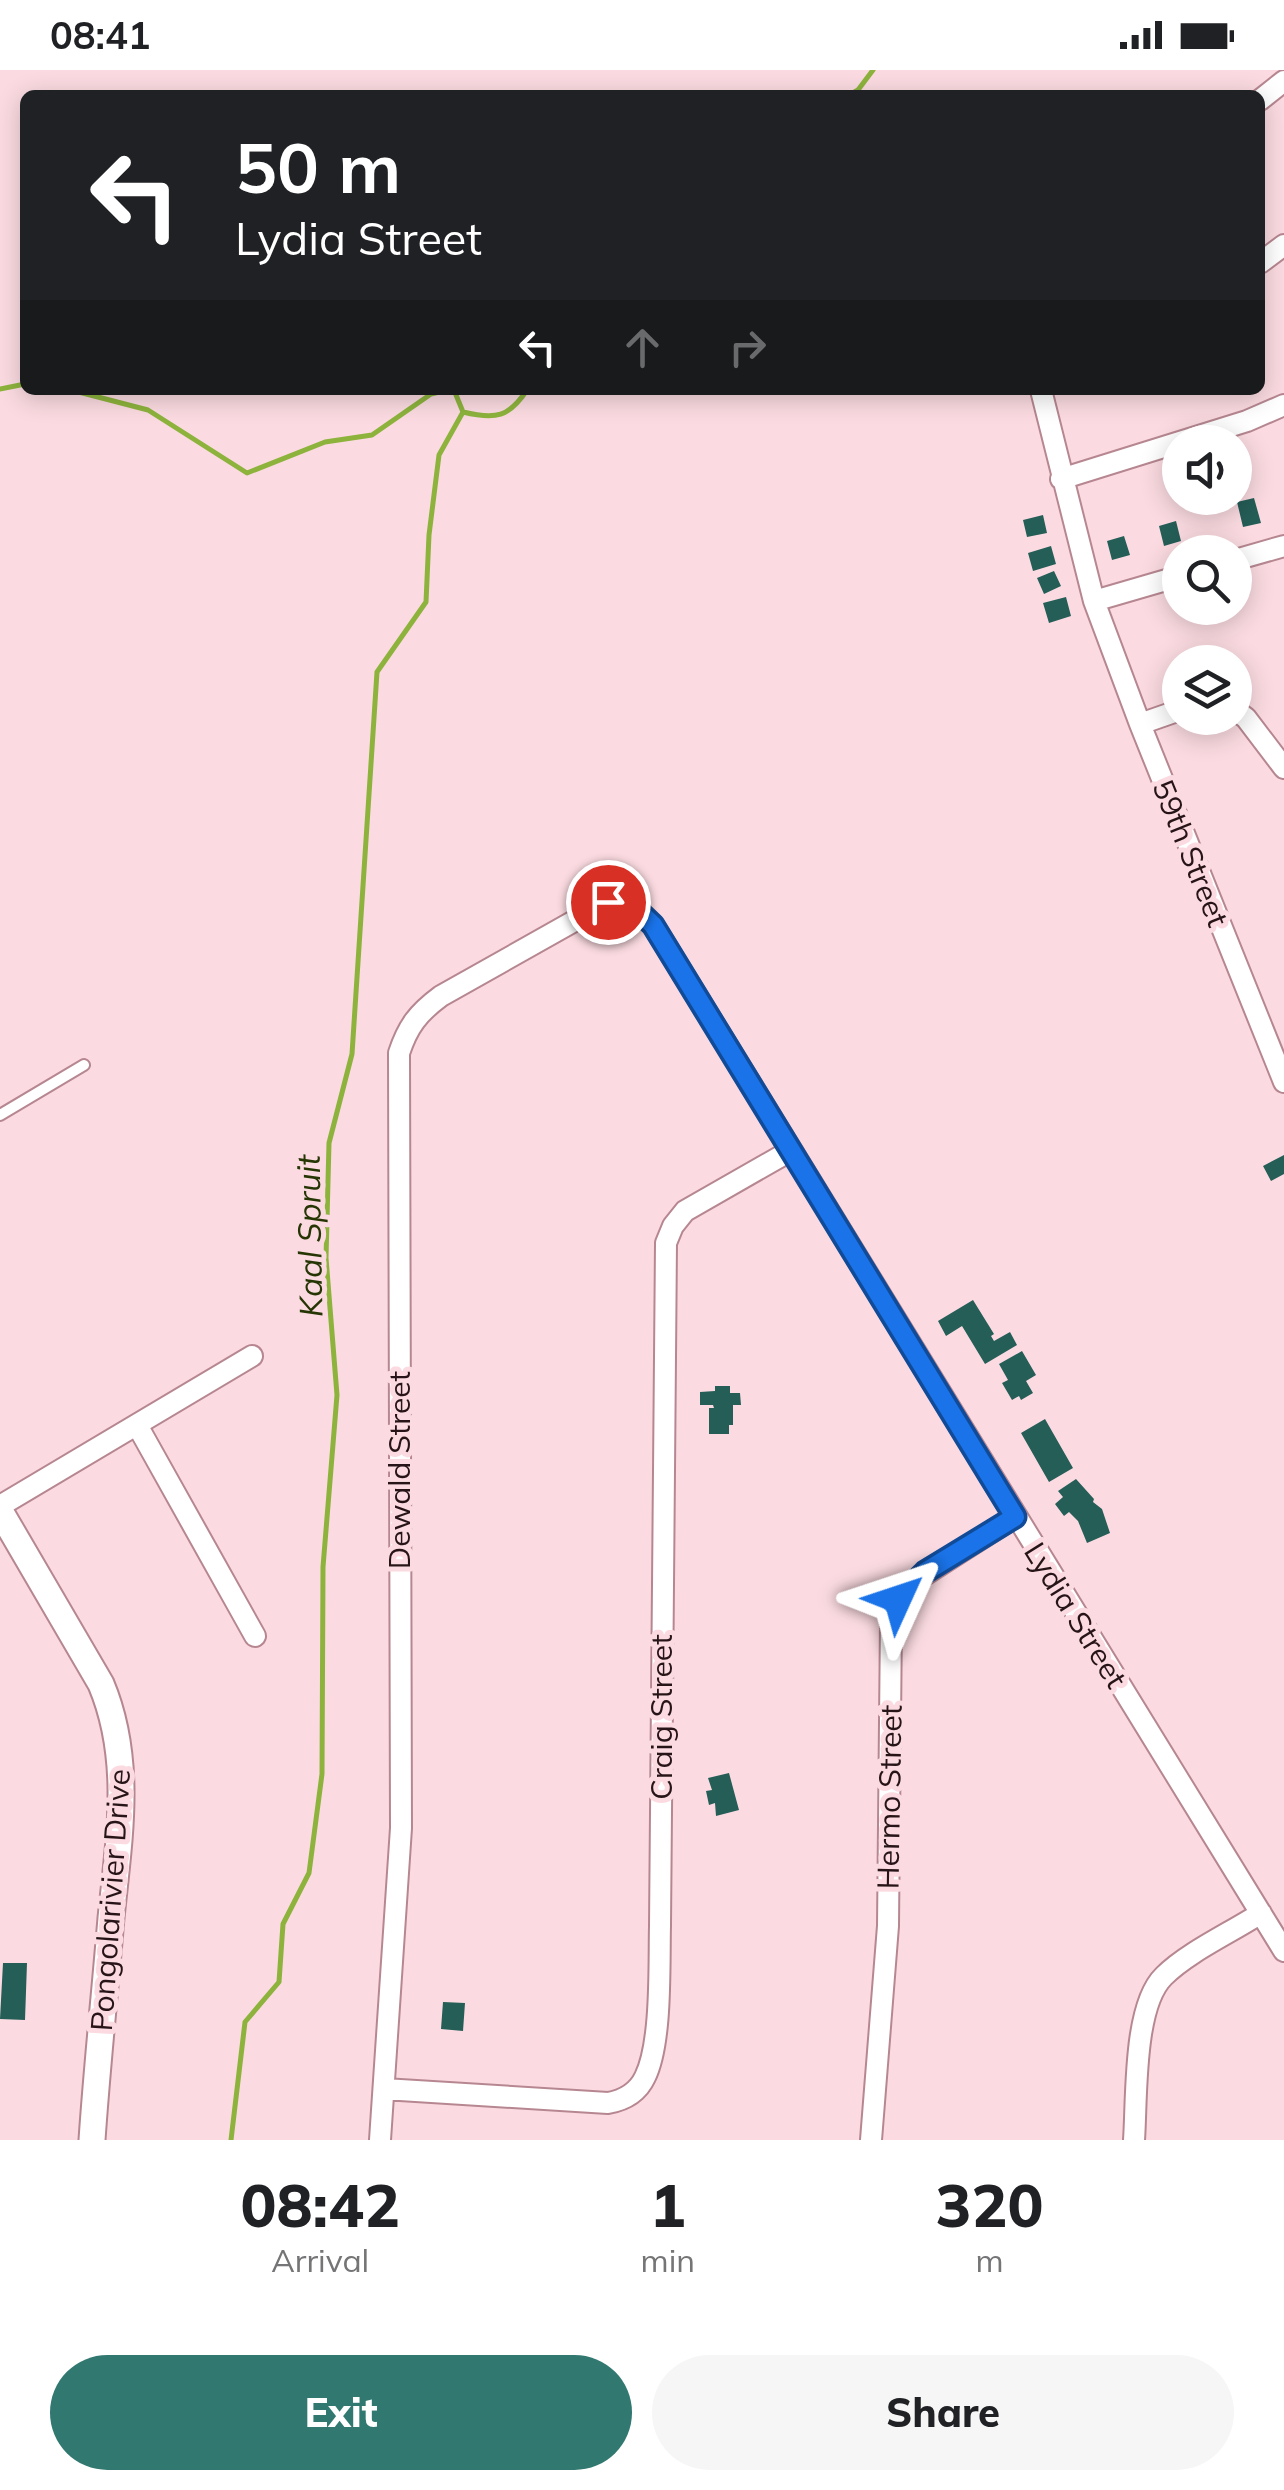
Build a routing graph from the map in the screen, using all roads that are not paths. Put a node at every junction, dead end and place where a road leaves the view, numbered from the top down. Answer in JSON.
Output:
{"nodes":[{"id":1,"x":1042,"y":395,"type":"edge"},
{"id":2,"x":1284,"y":405,"type":"edge"},
{"id":3,"x":1061,"y":479,"type":"junction"},
{"id":4,"x":1283,"y":547,"type":"edge"},
{"id":5,"x":1252,"y":555,"type":"edge"},
{"id":6,"x":1162,"y":581,"type":"edge"},
{"id":7,"x":1094,"y":601,"type":"junction"},
{"id":8,"x":1162,"y":716,"type":"edge"},
{"id":9,"x":1140,"y":724,"type":"junction"},
{"id":10,"x":1252,"y":726,"type":"edge"},
{"id":11,"x":1284,"y":768,"type":"edge"},
{"id":12,"x":597,"y":905,"type":"joint"},
{"id":13,"x":84,"y":1065,"type":"dead end"},
{"id":14,"x":1284,"y":1082,"type":"edge"},
{"id":15,"x":0,"y":1115,"type":"edge"},
{"id":16,"x":790,"y":1151,"type":"junction"},
{"id":17,"x":252,"y":1356,"type":"dead end"},
{"id":18,"x":137,"y":1425,"type":"junction"},
{"id":19,"x":0,"y":1509,"type":"edge"},
{"id":20,"x":1015,"y":1517,"type":"junction"},
{"id":21,"x":255,"y":1636,"type":"dead end"},
{"id":22,"x":1261,"y":1913,"type":"junction"},
{"id":23,"x":1284,"y":1951,"type":"edge"},
{"id":24,"x":384,"y":2089,"type":"junction"},
{"id":25,"x":92,"y":2140,"type":"edge"},
{"id":26,"x":380,"y":2140,"type":"edge"},
{"id":27,"x":871,"y":2140,"type":"edge"},
{"id":28,"x":1134,"y":2140,"type":"edge"}],
"edges":[{"from":1,"to":3,"type":"street","name":"59th Street"},
{"from":2,"to":3,"type":"street"},
{"from":3,"to":7,"type":"street","name":"59th Street"},
{"from":4,"to":5,"type":"street"},
{"from":6,"to":7,"type":"street"},
{"from":7,"to":9,"type":"street","name":"59th Street"},
{"from":8,"to":9,"type":"street"},
{"from":9,"to":14,"type":"street","name":"59th Street"},
{"from":10,"to":11,"type":"street"},
{"from":12,"to":16,"type":"street","name":"Lydia Street"},
{"from":12,"to":24,"type":"street","name":"Dewald Street"},
{"from":13,"to":15,"type":"lane"},
{"from":16,"to":20,"type":"street","name":"Lydia Street"},
{"from":16,"to":24,"type":"street","name":"Craig Street"},
{"from":17,"to":18,"type":"street"},
{"from":18,"to":19,"type":"street"},
{"from":18,"to":21,"type":"street"},
{"from":19,"to":25,"type":"street","name":"Pongolarivier Drive"},
{"from":20,"to":22,"type":"street","name":"Lydia Street"},
{"from":20,"to":27,"type":"street","name":"Hermo Street"},
{"from":22,"to":23,"type":"street","name":"Lydia Street"},
{"from":22,"to":28,"type":"street"},
{"from":24,"to":26,"type":"street","name":"Dewald Street"}]}
